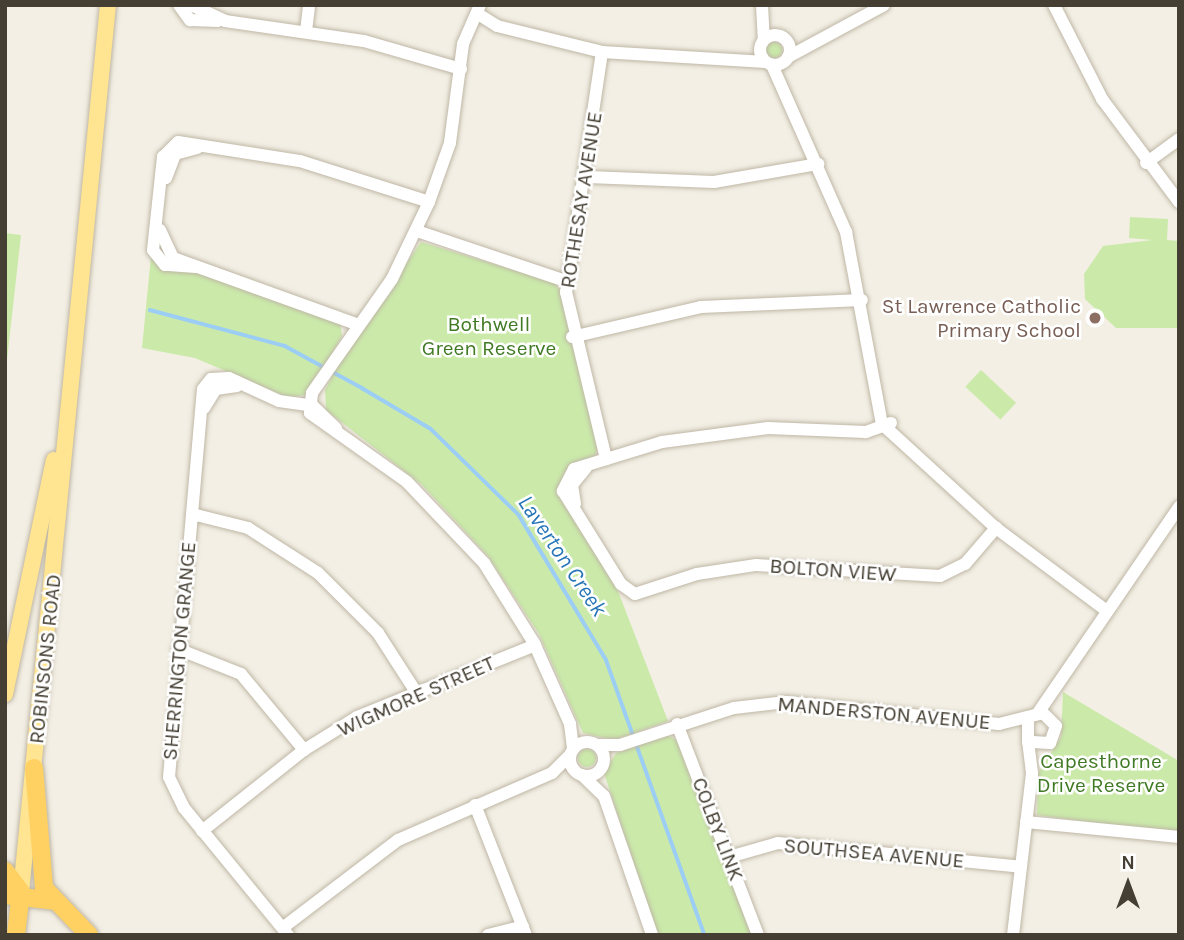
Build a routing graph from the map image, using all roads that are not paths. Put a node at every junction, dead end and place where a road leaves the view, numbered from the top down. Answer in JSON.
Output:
{"nodes":[{"id":1,"x":108,"y":5,"type":"edge"},
{"id":2,"x":179,"y":5,"type":"edge"},
{"id":3,"x":191,"y":5,"type":"edge"},
{"id":4,"x":309,"y":5,"type":"edge"},
{"id":5,"x":884,"y":5,"type":"edge"},
{"id":6,"x":1054,"y":5,"type":"edge"},
{"id":7,"x":762,"y":8,"type":"edge"},
{"id":8,"x":483,"y":12,"type":"edge"},
{"id":9,"x":225,"y":20,"type":"junction"},
{"id":10,"x":306,"y":31,"type":"junction"},
{"id":11,"x":821,"y":36,"type":"junction"},
{"id":12,"x":782,"y":38,"type":"junction"},
{"id":13,"x":762,"y":42,"type":"junction"},
{"id":14,"x":603,"y":52,"type":"junction"},
{"id":15,"x":731,"y":56,"type":"junction"},
{"id":16,"x":787,"y":58,"type":"junction"},
{"id":17,"x":769,"y":64,"type":"junction"},
{"id":18,"x":461,"y":69,"type":"junction"},
{"id":19,"x":785,"y":89,"type":"junction"},
{"id":20,"x":1179,"y":139,"type":"edge"},
{"id":21,"x":1146,"y":163,"type":"junction"},
{"id":22,"x":818,"y":164,"type":"junction"},
{"id":23,"x":587,"y":177,"type":"junction"},
{"id":24,"x":429,"y":202,"type":"junction"},
{"id":25,"x":1179,"y":202,"type":"edge"},
{"id":26,"x":417,"y":231,"type":"junction"},
{"id":27,"x":567,"y":275,"type":"junction"},
{"id":28,"x":862,"y":300,"type":"junction"},
{"id":29,"x":359,"y":325,"type":"junction"},
{"id":30,"x":572,"y":337,"type":"junction"},
{"id":31,"x":68,"y":382,"type":"junction"},
{"id":32,"x":312,"y":408,"type":"junction"},
{"id":33,"x":886,"y":421,"type":"junction"},
{"id":34,"x":611,"y":457,"type":"junction"},
{"id":35,"x":1179,"y":507,"type":"edge"},
{"id":36,"x":192,"y":514,"type":"junction"},
{"id":37,"x":996,"y":528,"type":"junction"},
{"id":38,"x":1107,"y":611,"type":"junction"},
{"id":39,"x":535,"y":645,"type":"junction"},
{"id":40,"x":178,"y":649,"type":"junction"},
{"id":41,"x":1057,"y":691,"type":"junction"},
{"id":42,"x":416,"y":692,"type":"junction"},
{"id":43,"x":5,"y":694,"type":"edge"},
{"id":44,"x":1033,"y":716,"type":"junction"},
{"id":45,"x":1054,"y":721,"type":"junction"},
{"id":46,"x":570,"y":724,"type":"junction"},
{"id":47,"x":677,"y":724,"type":"junction"},
{"id":48,"x":999,"y":724,"type":"junction"},
{"id":49,"x":1027,"y":740,"type":"junction"},
{"id":50,"x":594,"y":744,"type":"junction"},
{"id":51,"x":620,"y":745,"type":"junction"},
{"id":52,"x":1045,"y":746,"type":"junction"},
{"id":53,"x":304,"y":750,"type":"junction"},
{"id":54,"x":572,"y":752,"type":"junction"},
{"id":55,"x":602,"y":765,"type":"junction"},
{"id":56,"x":34,"y":768,"type":"junction"},
{"id":57,"x":552,"y":773,"type":"junction"},
{"id":58,"x":579,"y":773,"type":"junction"},
{"id":59,"x":1032,"y":774,"type":"junction"},
{"id":60,"x":604,"y":796,"type":"junction"},
{"id":61,"x":475,"y":805,"type":"junction"},
{"id":62,"x":1026,"y":822,"type":"junction"},
{"id":63,"x":202,"y":831,"type":"junction"},
{"id":64,"x":1179,"y":837,"type":"edge"},
{"id":65,"x":729,"y":857,"type":"junction"},
{"id":66,"x":1021,"y":867,"type":"junction"},
{"id":67,"x":5,"y":871,"type":"edge"},
{"id":68,"x":13,"y":893,"type":"edge"},
{"id":69,"x":55,"y":901,"type":"junction"},
{"id":70,"x":290,"y":928,"type":"edge"},
{"id":71,"x":1016,"y":930,"type":"edge"},
{"id":72,"x":525,"y":931,"type":"edge"},
{"id":73,"x":16,"y":935,"type":"edge"},
{"id":74,"x":89,"y":935,"type":"edge"},
{"id":75,"x":488,"y":935,"type":"edge"},
{"id":76,"x":652,"y":935,"type":"edge"},
{"id":77,"x":758,"y":935,"type":"edge"}],
"edges":[{"from":1,"to":31,"type":"main road","name":"ROBINSONS ROAD"},
{"from":2,"to":9,"type":"street"},
{"from":3,"to":9,"type":"street"},
{"from":4,"to":10,"type":"street"},
{"from":5,"to":11,"type":"street"},
{"from":6,"to":21,"type":"street"},
{"from":7,"to":12,"type":"street"},
{"from":7,"to":13,"type":"street"},
{"from":8,"to":14,"type":"street"},
{"from":8,"to":18,"type":"street"},
{"from":9,"to":10,"type":"street"},
{"from":10,"to":18,"type":"street"},
{"from":11,"to":12,"type":"street"},
{"from":11,"to":16,"type":"street"},
{"from":12,"to":13,"type":"street"},
{"from":12,"to":16,"type":"street"},
{"from":13,"to":15,"type":"street"},
{"from":13,"to":17,"type":"street"},
{"from":14,"to":15,"type":"street"},
{"from":14,"to":23,"type":"street","name":"ROTHESAY AVENUE"},
{"from":15,"to":17,"type":"street"},
{"from":16,"to":17,"type":"street"},
{"from":16,"to":19,"type":"street"},
{"from":17,"to":19,"type":"street"},
{"from":18,"to":24,"type":"street"},
{"from":19,"to":22,"type":"street"},
{"from":20,"to":21,"type":"street"},
{"from":21,"to":25,"type":"street"},
{"from":22,"to":23,"type":"street"},
{"from":22,"to":28,"type":"street"},
{"from":23,"to":27,"type":"street","name":"ROTHESAY AVENUE"},
{"from":24,"to":26,"type":"street"},
{"from":24,"to":29,"type":"street"},
{"from":26,"to":27,"type":"street"},
{"from":26,"to":29,"type":"street"},
{"from":27,"to":30,"type":"street","name":"ROTHESAY AVENUE"},
{"from":28,"to":30,"type":"street"},
{"from":28,"to":33,"type":"street"},
{"from":29,"to":32,"type":"street"},
{"from":30,"to":34,"type":"street","name":"ROTHESAY AVENUE"},
{"from":31,"to":43,"type":"main road","name":"ROBINSONS ROAD"},
{"from":31,"to":56,"type":"main road","name":"ROBINSONS ROAD"},
{"from":32,"to":36,"type":"street","name":"SHERRINGTON GRANGE"},
{"from":32,"to":39,"type":"street"},
{"from":33,"to":34,"type":"street"},
{"from":33,"to":37,"type":"street"},
{"from":34,"to":37,"type":"street","name":"BOLTON VIEW"},
{"from":35,"to":38,"type":"street"},
{"from":36,"to":40,"type":"street","name":"SHERRINGTON GRANGE"},
{"from":36,"to":42,"type":"street"},
{"from":37,"to":38,"type":"street"},
{"from":38,"to":41,"type":"street"},
{"from":39,"to":42,"type":"street","name":"WIGMORE STREET"},
{"from":39,"to":46,"type":"street"},
{"from":40,"to":53,"type":"street"},
{"from":40,"to":63,"type":"street","name":"SHERRINGTON GRANGE"},
{"from":41,"to":44,"type":"street"},
{"from":41,"to":45,"type":"street"},
{"from":42,"to":53,"type":"street","name":"WIGMORE STREET"},
{"from":44,"to":45,"type":"street"},
{"from":44,"to":48,"type":"street","name":"MANDERSTON AVENUE"},
{"from":44,"to":49,"type":"street"},
{"from":45,"to":52,"type":"street"},
{"from":46,"to":50,"type":"street"},
{"from":46,"to":54,"type":"street"},
{"from":47,"to":48,"type":"street","name":"MANDERSTON AVENUE"},
{"from":47,"to":51,"type":"street","name":"MANDERSTON AVENUE"},
{"from":47,"to":65,"type":"street","name":"COLBY LINK"},
{"from":48,"to":49,"type":"street"},
{"from":49,"to":52,"type":"street"},
{"from":49,"to":59,"type":"street"},
{"from":50,"to":51,"type":"street","name":"MANDERSTON AVENUE"},
{"from":50,"to":54,"type":"street"},
{"from":50,"to":55,"type":"street"},
{"from":51,"to":55,"type":"street","name":"MANDERSTON AVENUE"},
{"from":52,"to":59,"type":"street"},
{"from":53,"to":63,"type":"street","name":"WIGMORE STREET"},
{"from":54,"to":57,"type":"street"},
{"from":54,"to":58,"type":"street"},
{"from":55,"to":58,"type":"street"},
{"from":55,"to":60,"type":"street"},
{"from":56,"to":68,"type":"main road","name":"ROBINSONS ROAD"},
{"from":56,"to":69,"type":"highway"},
{"from":57,"to":58,"type":"street"},
{"from":57,"to":61,"type":"street"},
{"from":58,"to":60,"type":"street"},
{"from":59,"to":62,"type":"street"},
{"from":60,"to":76,"type":"street"},
{"from":61,"to":70,"type":"street"},
{"from":61,"to":72,"type":"street"},
{"from":62,"to":64,"type":"street"},
{"from":62,"to":66,"type":"street"},
{"from":63,"to":70,"type":"street","name":"SHERRINGTON GRANGE"},
{"from":65,"to":66,"type":"street","name":"SOUTHSEA AVENUE"},
{"from":65,"to":77,"type":"street","name":"COLBY LINK"},
{"from":66,"to":71,"type":"street"},
{"from":67,"to":68,"type":"highway"},
{"from":68,"to":69,"type":"highway"},
{"from":68,"to":73,"type":"highway","name":"ROBINSONS ROAD"},
{"from":69,"to":74,"type":"highway"},
{"from":72,"to":75,"type":"street"}]}
